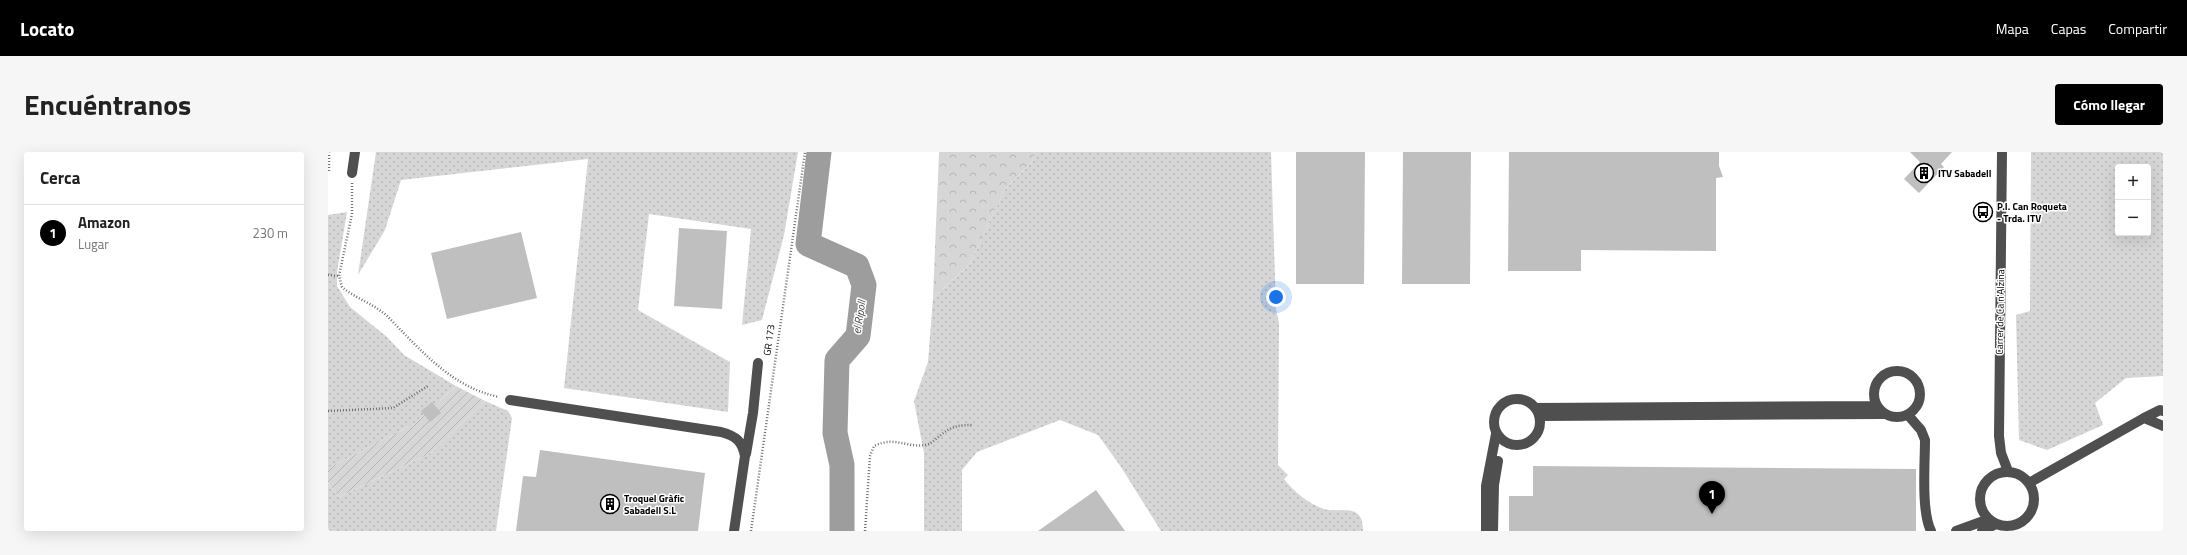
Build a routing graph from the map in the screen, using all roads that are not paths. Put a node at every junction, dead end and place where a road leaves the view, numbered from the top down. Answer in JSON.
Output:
{"nodes":[{"id":1,"x":355,"y":152,"type":"edge"},
{"id":2,"x":2002,"y":152,"type":"edge"},
{"id":3,"x":352,"y":173,"type":"road end"},
{"id":4,"x":758,"y":363,"type":"dead end"},
{"id":5,"x":510,"y":400,"type":"road end"},
{"id":6,"x":1876,"y":406,"type":"junction"},
{"id":7,"x":2163,"y":411,"type":"edge"},
{"id":8,"x":1537,"y":412,"type":"junction"},
{"id":9,"x":1884,"y":414,"type":"junction"},
{"id":10,"x":1908,"y":415,"type":"junction"},
{"id":11,"x":2144,"y":418,"type":"junction"},
{"id":12,"x":2163,"y":426,"type":"edge"},
{"id":13,"x":1499,"y":437,"type":"junction"},
{"id":14,"x":745,"y":456,"type":"junction"},
{"id":15,"x":2008,"y":471,"type":"junction"},
{"id":16,"x":2030,"y":483,"type":"junction"},
{"id":17,"x":1993,"y":521,"type":"junction"},
{"id":18,"x":2014,"y":528,"type":"edge"},
{"id":19,"x":734,"y":531,"type":"edge"},
{"id":20,"x":1486,"y":531,"type":"edge"},
{"id":21,"x":1493,"y":531,"type":"edge"},
{"id":22,"x":1931,"y":531,"type":"edge"},
{"id":23,"x":1956,"y":531,"type":"edge"},
{"id":24,"x":1982,"y":531,"type":"edge"}],
"edges":[{"from":1,"to":3,"type":"street"},
{"from":2,"to":15,"type":"street","name":"Carrer de Ca n'Alzina"},
{"from":4,"to":14,"type":"street"},
{"from":5,"to":14,"type":"street"},
{"from":6,"to":8,"type":"street"},
{"from":6,"to":9,"type":"street"},
{"from":6,"to":10,"type":"street"},
{"from":7,"to":11,"type":"street"},
{"from":8,"to":9,"type":"street"},
{"from":8,"to":13,"type":"street"},
{"from":8,"to":13,"type":"street"},
{"from":9,"to":10,"type":"street"},
{"from":10,"to":22,"type":"street"},
{"from":11,"to":12,"type":"street"},
{"from":11,"to":16,"type":"street"},
{"from":13,"to":20,"type":"street"},
{"from":13,"to":21,"type":"street"},
{"from":14,"to":19,"type":"street"},
{"from":15,"to":16,"type":"street"},
{"from":15,"to":17,"type":"street"},
{"from":16,"to":18,"type":"street"},
{"from":17,"to":18,"type":"street"},
{"from":17,"to":23,"type":"street"},
{"from":17,"to":24,"type":"street"}]}
